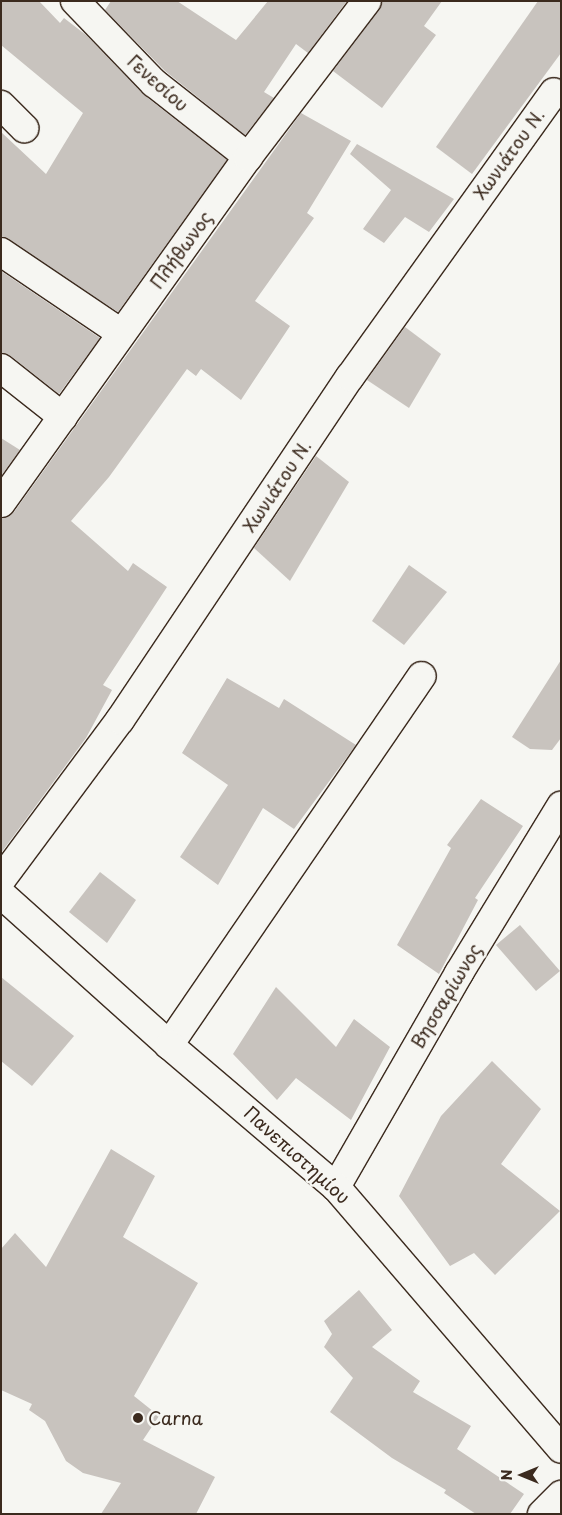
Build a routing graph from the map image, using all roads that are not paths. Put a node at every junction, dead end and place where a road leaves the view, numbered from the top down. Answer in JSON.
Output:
{"nodes":[{"id":1,"x":75,"y":1,"type":"edge"},
{"id":2,"x":367,"y":1,"type":"edge"},
{"id":3,"x":554,"y":92,"type":"dead end"},
{"id":4,"x":1,"y":105,"type":"edge"},
{"id":5,"x":24,"y":128,"type":"dead end"},
{"id":6,"x":248,"y":157,"type":"junction"},
{"id":7,"x":1,"y":252,"type":"edge"},
{"id":8,"x":121,"y":333,"type":"junction"},
{"id":9,"x":1,"y":368,"type":"edge"},
{"id":10,"x":63,"y":417,"type":"junction"},
{"id":11,"x":1,"y":503,"type":"edge"},
{"id":12,"x":422,"y":676,"type":"dead end"},
{"id":13,"x":561,"y":806,"type":"edge"},
{"id":14,"x":1,"y":880,"type":"edge"},
{"id":15,"x":1,"y":894,"type":"edge"},
{"id":16,"x":170,"y":1045,"type":"junction"},
{"id":17,"x":336,"y":1187,"type":"junction"},
{"id":18,"x":561,"y":1448,"type":"edge"},
{"id":19,"x":561,"y":1494,"type":"edge"},
{"id":20,"x":542,"y":1514,"type":"edge"}],
"edges":[{"from":1,"to":6,"type":"street","name":"Γενεσίου"},
{"from":2,"to":6,"type":"street","name":"Πλήθωνος"},
{"from":3,"to":14,"type":"street","name":"Χωνιάτου Ν."},
{"from":4,"to":5,"type":"street"},
{"from":6,"to":8,"type":"street","name":"Πλήθωνος"},
{"from":7,"to":8,"type":"street"},
{"from":8,"to":10,"type":"street","name":"Πλήθωνος"},
{"from":9,"to":10,"type":"street"},
{"from":10,"to":11,"type":"street","name":"Πλήθωνος"},
{"from":12,"to":16,"type":"street"},
{"from":13,"to":17,"type":"street","name":"Βησσαρίωνος"},
{"from":15,"to":16,"type":"street","name":"Πανεπιστημίου"},
{"from":16,"to":17,"type":"street","name":"Πανεπιστημίου"},
{"from":17,"to":18,"type":"street","name":"Πανεπιστημίου"},
{"from":19,"to":20,"type":"street"}]}
